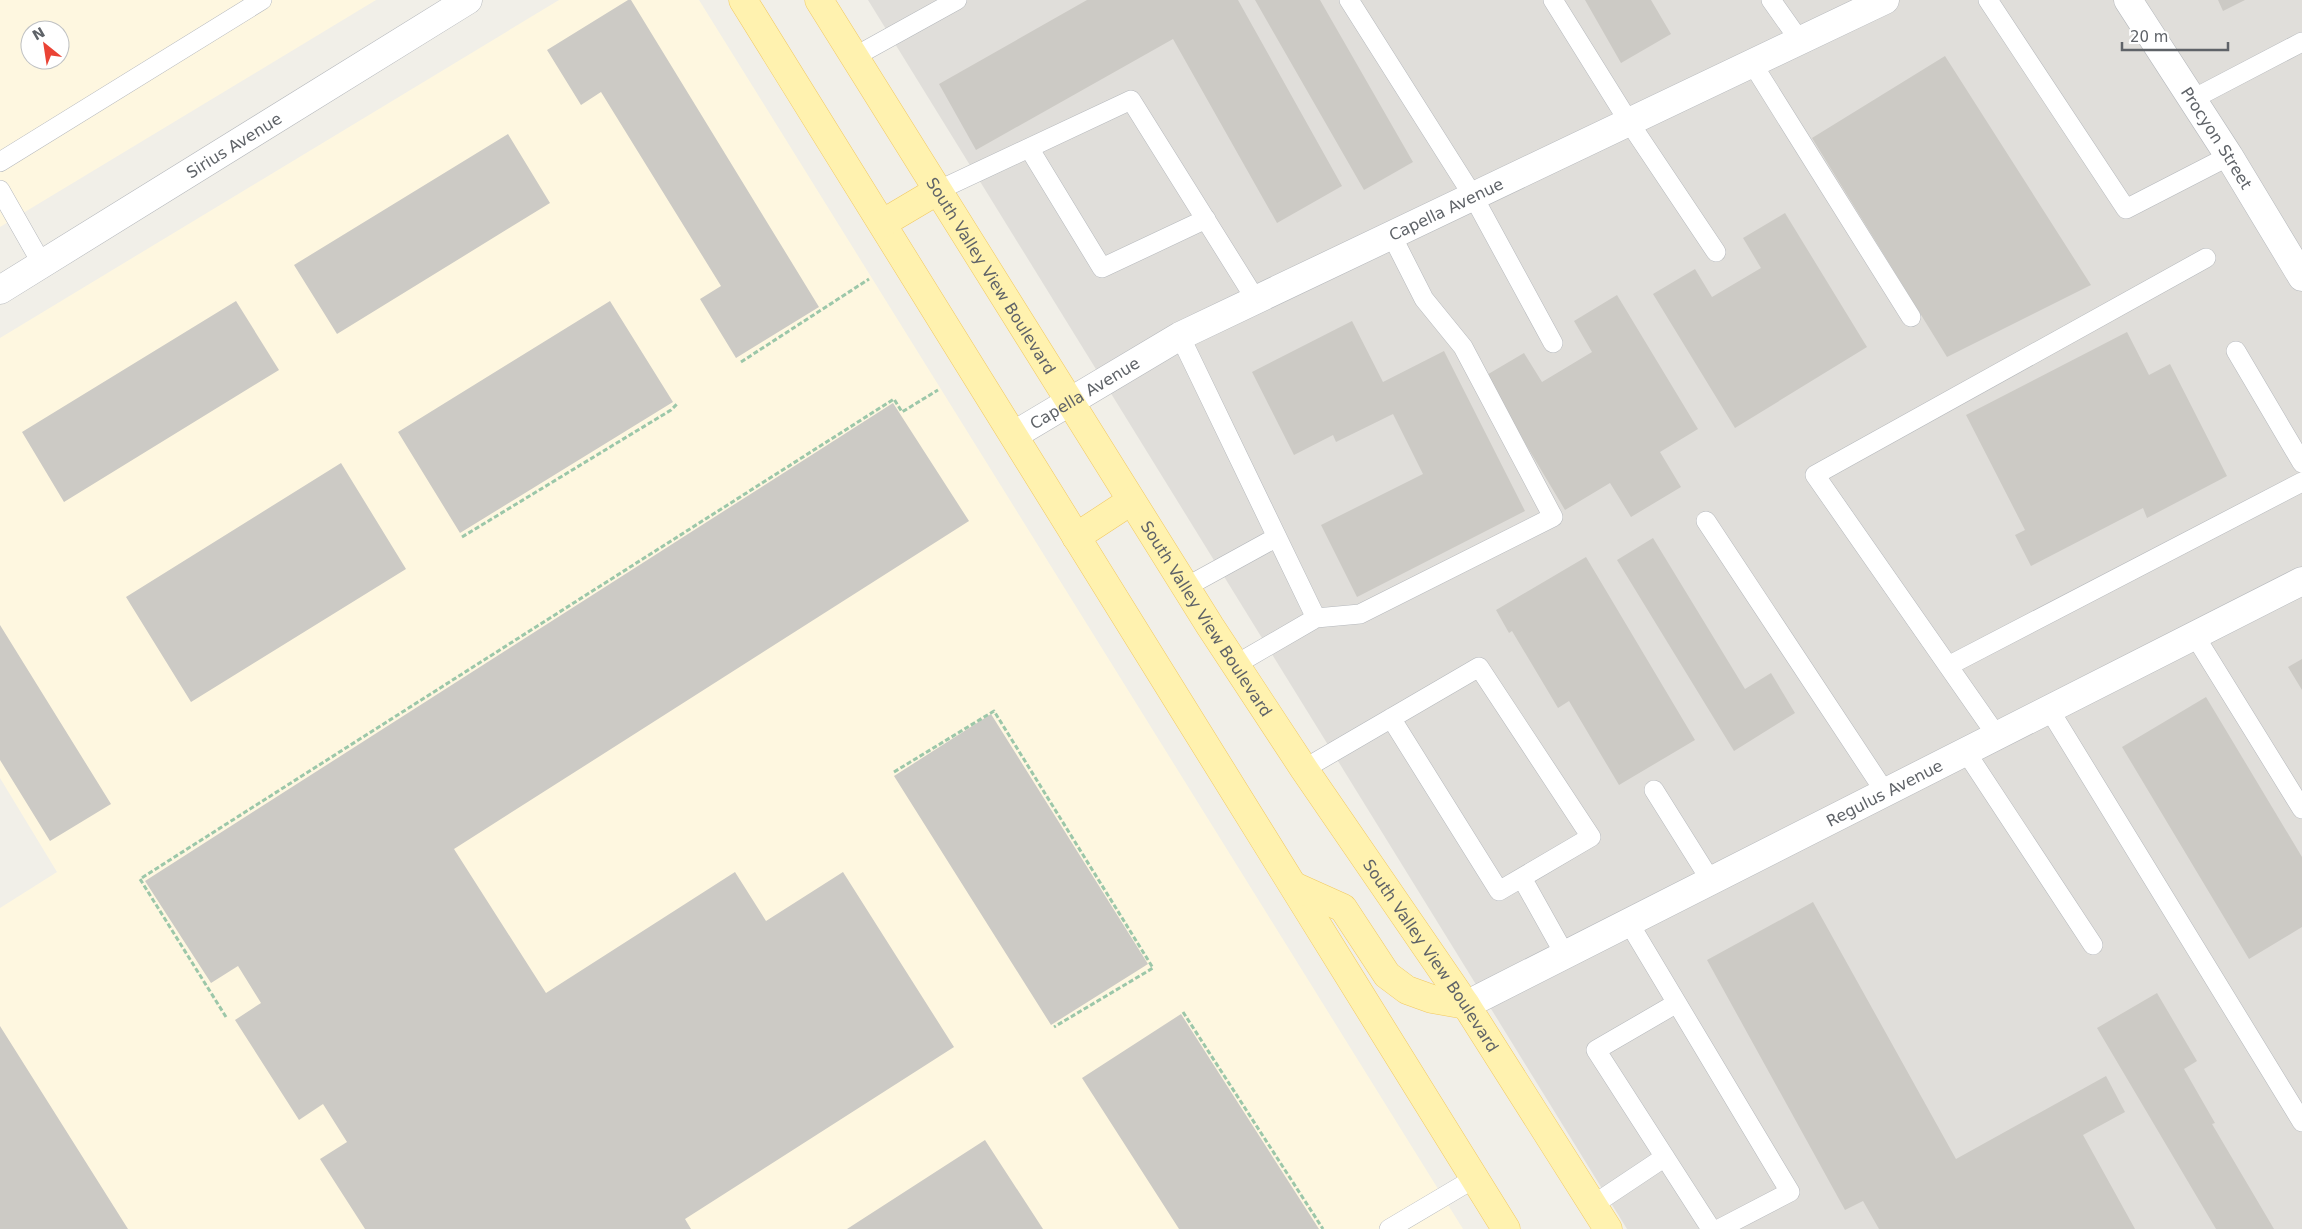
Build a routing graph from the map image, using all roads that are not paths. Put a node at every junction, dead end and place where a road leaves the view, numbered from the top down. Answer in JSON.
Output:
{"nodes":[{"id":1,"x":262,"y":0,"type":"edge"},
{"id":2,"x":468,"y":0,"type":"edge"},
{"id":3,"x":743,"y":0,"type":"edge"},
{"id":4,"x":819,"y":0,"type":"edge"},
{"id":5,"x":957,"y":0,"type":"edge"},
{"id":6,"x":1349,"y":0,"type":"edge"},
{"id":7,"x":1553,"y":0,"type":"edge"},
{"id":8,"x":1772,"y":0,"type":"edge"},
{"id":9,"x":1885,"y":0,"type":"edge"},
{"id":10,"x":1988,"y":0,"type":"edge"},
{"id":11,"x":2128,"y":0,"type":"edge"},
{"id":12,"x":1800,"y":41,"type":"junction"},
{"id":13,"x":2302,"y":42,"type":"edge"},
{"id":14,"x":854,"y":57,"type":"junction"},
{"id":15,"x":1752,"y":64,"type":"junction"},
{"id":16,"x":2191,"y":100,"type":"junction"},
{"id":17,"x":1629,"y":122,"type":"junction"},
{"id":18,"x":1029,"y":148,"type":"junction"},
{"id":19,"x":2229,"y":156,"type":"junction"},
{"id":20,"x":0,"y":162,"type":"edge"},
{"id":21,"x":0,"y":190,"type":"edge"},
{"id":22,"x":937,"y":191,"type":"junction"},
{"id":23,"x":1472,"y":196,"type":"junction"},
{"id":24,"x":1206,"y":219,"type":"junction"},
{"id":25,"x":883,"y":223,"type":"junction"},
{"id":26,"x":1392,"y":236,"type":"junction"},
{"id":27,"x":1716,"y":252,"type":"dead end"},
{"id":28,"x":2206,"y":258,"type":"dead end"},
{"id":29,"x":42,"y":264,"type":"junction"},
{"id":30,"x":2302,"y":277,"type":"edge"},
{"id":31,"x":0,"y":290,"type":"edge"},
{"id":32,"x":1256,"y":300,"type":"junction"},
{"id":33,"x":1911,"y":317,"type":"dead end"},
{"id":34,"x":1180,"y":336,"type":"junction"},
{"id":35,"x":1553,"y":343,"type":"dead end"},
{"id":36,"x":2236,"y":351,"type":"dead end"},
{"id":37,"x":1069,"y":402,"type":"junction"},
{"id":38,"x":1014,"y":434,"type":"junction"},
{"id":39,"x":2302,"y":463,"type":"edge"},
{"id":40,"x":2302,"y":482,"type":"edge"},
{"id":41,"x":1131,"y":501,"type":"junction"},
{"id":42,"x":1706,"y":521,"type":"dead end"},
{"id":43,"x":1076,"y":537,"type":"junction"},
{"id":44,"x":1277,"y":537,"type":"junction"},
{"id":45,"x":2302,"y":581,"type":"edge"},
{"id":46,"x":1186,"y":587,"type":"junction"},
{"id":47,"x":1316,"y":618,"type":"junction"},
{"id":48,"x":2195,"y":636,"type":"junction"},
{"id":49,"x":1236,"y":665,"type":"junction"},
{"id":50,"x":1948,"y":666,"type":"junction"},
{"id":51,"x":2049,"y":709,"type":"junction"},
{"id":52,"x":1391,"y":718,"type":"junction"},
{"id":53,"x":1997,"y":736,"type":"junction"},
{"id":54,"x":1966,"y":752,"type":"junction"},
{"id":55,"x":1304,"y":769,"type":"junction"},
{"id":56,"x":1654,"y":790,"type":"dead end"},
{"id":57,"x":1885,"y":792,"type":"junction"},
{"id":58,"x":2302,"y":808,"type":"edge"},
{"id":59,"x":1522,"y":878,"type":"junction"},
{"id":60,"x":1711,"y":881,"type":"junction"},
{"id":61,"x":1294,"y":886,"type":"junction"},
{"id":62,"x":1629,"y":923,"type":"junction"},
{"id":63,"x":2093,"y":945,"type":"dead end"},
{"id":64,"x":1565,"y":955,"type":"junction"},
{"id":65,"x":1677,"y":1003,"type":"junction"},
{"id":66,"x":1466,"y":1005,"type":"junction"},
{"id":67,"x":2302,"y":1122,"type":"edge"},
{"id":68,"x":1664,"y":1157,"type":"junction"},
{"id":69,"x":1475,"y":1178,"type":"junction"},
{"id":70,"x":1593,"y":1205,"type":"junction"},
{"id":71,"x":1389,"y":1229,"type":"edge"},
{"id":72,"x":1506,"y":1229,"type":"edge"},
{"id":73,"x":1608,"y":1229,"type":"edge"},
{"id":74,"x":1711,"y":1229,"type":"edge"},
{"id":75,"x":1718,"y":1229,"type":"edge"}],
"edges":[{"from":1,"to":20,"type":"lane"},
{"from":2,"to":29,"type":"street","name":"Sirius Avenue"},
{"from":3,"to":25,"type":"main road"},
{"from":4,"to":14,"type":"main road","name":"South Valley View Boulevard"},
{"from":5,"to":14,"type":"lane"},
{"from":6,"to":23,"type":"lane"},
{"from":7,"to":17,"type":"lane"},
{"from":8,"to":12,"type":"lane"},
{"from":9,"to":12,"type":"street","name":"Capella Avenue"},
{"from":10,"to":19,"type":"lane"},
{"from":11,"to":16,"type":"street","name":"Procyon Street"},
{"from":12,"to":15,"type":"street","name":"Capella Avenue"},
{"from":13,"to":16,"type":"lane"},
{"from":14,"to":22,"type":"main road","name":"South Valley View Boulevard"},
{"from":15,"to":17,"type":"street","name":"Capella Avenue"},
{"from":15,"to":33,"type":"lane"},
{"from":16,"to":19,"type":"street","name":"Procyon Street"},
{"from":17,"to":23,"type":"street","name":"Capella Avenue"},
{"from":17,"to":27,"type":"lane"},
{"from":18,"to":22,"type":"lane"},
{"from":18,"to":24,"type":"lane"},
{"from":18,"to":24,"type":"lane"},
{"from":19,"to":30,"type":"street","name":"Procyon Street"},
{"from":21,"to":29,"type":"lane"},
{"from":22,"to":25,"type":"main road"},
{"from":22,"to":37,"type":"main road","name":"South Valley View Boulevard"},
{"from":23,"to":26,"type":"street","name":"Capella Avenue"},
{"from":23,"to":35,"type":"lane"},
{"from":24,"to":32,"type":"lane"},
{"from":25,"to":38,"type":"main road"},
{"from":26,"to":32,"type":"street","name":"Capella Avenue"},
{"from":26,"to":47,"type":"lane"},
{"from":28,"to":50,"type":"lane"},
{"from":29,"to":31,"type":"street","name":"Sirius Avenue"},
{"from":32,"to":34,"type":"street","name":"Capella Avenue"},
{"from":34,"to":37,"type":"street","name":"Capella Avenue"},
{"from":34,"to":44,"type":"lane"},
{"from":36,"to":39,"type":"lane"},
{"from":37,"to":38,"type":"street","name":"Capella Avenue"},
{"from":37,"to":41,"type":"main road","name":"South Valley View Boulevard"},
{"from":38,"to":43,"type":"main road"},
{"from":40,"to":50,"type":"lane"},
{"from":41,"to":43,"type":"main road"},
{"from":41,"to":46,"type":"main road","name":"South Valley View Boulevard"},
{"from":42,"to":57,"type":"lane"},
{"from":43,"to":61,"type":"main road"},
{"from":44,"to":46,"type":"lane"},
{"from":44,"to":47,"type":"lane"},
{"from":45,"to":48,"type":"street","name":"Regulus Avenue"},
{"from":46,"to":49,"type":"main road","name":"South Valley View Boulevard"},
{"from":47,"to":49,"type":"lane"},
{"from":48,"to":51,"type":"street","name":"Regulus Avenue"},
{"from":48,"to":58,"type":"lane"},
{"from":49,"to":55,"type":"main road","name":"South Valley View Boulevard"},
{"from":50,"to":53,"type":"lane"},
{"from":51,"to":53,"type":"street","name":"Regulus Avenue"},
{"from":51,"to":67,"type":"lane"},
{"from":52,"to":55,"type":"lane"},
{"from":52,"to":59,"type":"lane"},
{"from":52,"to":59,"type":"lane"},
{"from":53,"to":54,"type":"street","name":"Regulus Avenue"},
{"from":54,"to":57,"type":"street","name":"Regulus Avenue"},
{"from":54,"to":63,"type":"lane"},
{"from":55,"to":66,"type":"main road","name":"South Valley View Boulevard"},
{"from":56,"to":60,"type":"lane"},
{"from":57,"to":60,"type":"street","name":"Regulus Avenue"},
{"from":59,"to":64,"type":"lane"},
{"from":60,"to":62,"type":"street","name":"Regulus Avenue"},
{"from":61,"to":66,"type":"main road"},
{"from":61,"to":69,"type":"main road"},
{"from":62,"to":64,"type":"street","name":"Regulus Avenue"},
{"from":62,"to":65,"type":"lane"},
{"from":64,"to":66,"type":"street","name":"Regulus Avenue"},
{"from":65,"to":68,"type":"lane"},
{"from":65,"to":75,"type":"lane"},
{"from":66,"to":70,"type":"main road","name":"South Valley View Boulevard"},
{"from":68,"to":70,"type":"lane"},
{"from":68,"to":74,"type":"lane"},
{"from":69,"to":71,"type":"lane"},
{"from":69,"to":72,"type":"main road"},
{"from":70,"to":73,"type":"main road","name":"South Valley View Boulevard"}]}
